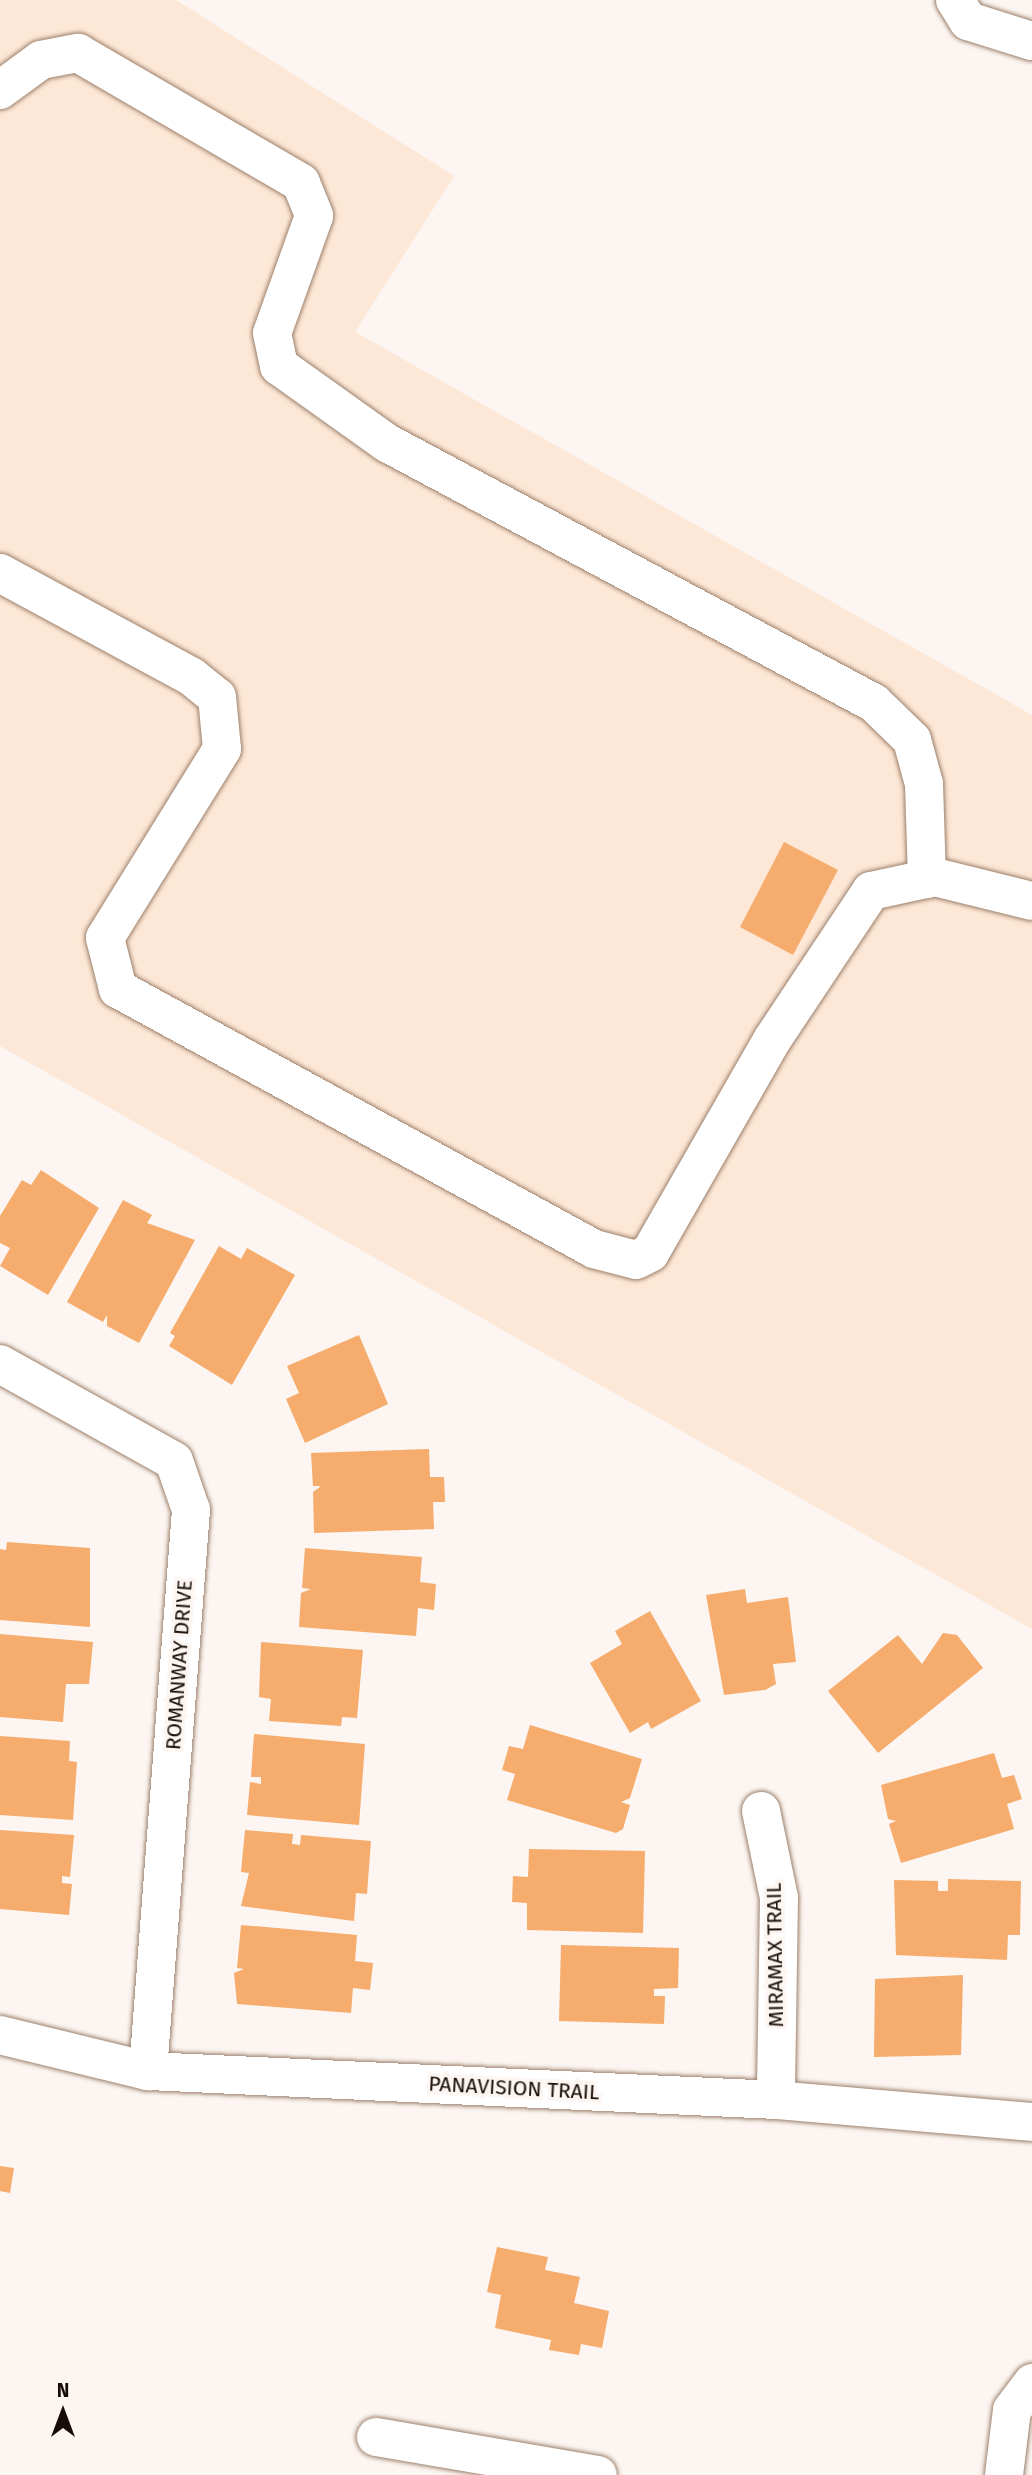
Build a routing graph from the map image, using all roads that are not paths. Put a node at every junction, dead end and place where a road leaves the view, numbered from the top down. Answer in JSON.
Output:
{"nodes":[{"id":1,"x":955,"y":0,"type":"edge"},
{"id":2,"x":1024,"y":42,"type":"edge"},
{"id":3,"x":0,"y":90,"type":"edge"},
{"id":4,"x":0,"y":573,"type":"edge"},
{"id":5,"x":927,"y":879,"type":"junction"},
{"id":6,"x":1032,"y":901,"type":"edge"},
{"id":7,"x":0,"y":1364,"type":"edge"},
{"id":8,"x":761,"y":1811,"type":"dead end"},
{"id":9,"x":0,"y":2035,"type":"edge"},
{"id":10,"x":148,"y":2071,"type":"junction"},
{"id":11,"x":776,"y":2100,"type":"junction"},
{"id":12,"x":1032,"y":2122,"type":"edge"},
{"id":13,"x":1032,"y":2383,"type":"edge"},
{"id":14,"x":376,"y":2437,"type":"dead end"},
{"id":15,"x":598,"y":2475,"type":"edge"},
{"id":16,"x":1004,"y":2475,"type":"edge"}],
"edges":[{"from":1,"to":2,"type":"street"},
{"from":3,"to":5,"type":"street"},
{"from":4,"to":5,"type":"street"},
{"from":5,"to":6,"type":"street"},
{"from":7,"to":10,"type":"street","name":"ROMANWAY DRIVE"},
{"from":8,"to":11,"type":"street","name":"MIRAMAX TRAIL"},
{"from":9,"to":10,"type":"street","name":"PANAVISION TRAIL"},
{"from":10,"to":11,"type":"street","name":"PANAVISION TRAIL"},
{"from":11,"to":12,"type":"street","name":"PANAVISION TRAIL"},
{"from":13,"to":16,"type":"street"},
{"from":14,"to":15,"type":"street"}]}
